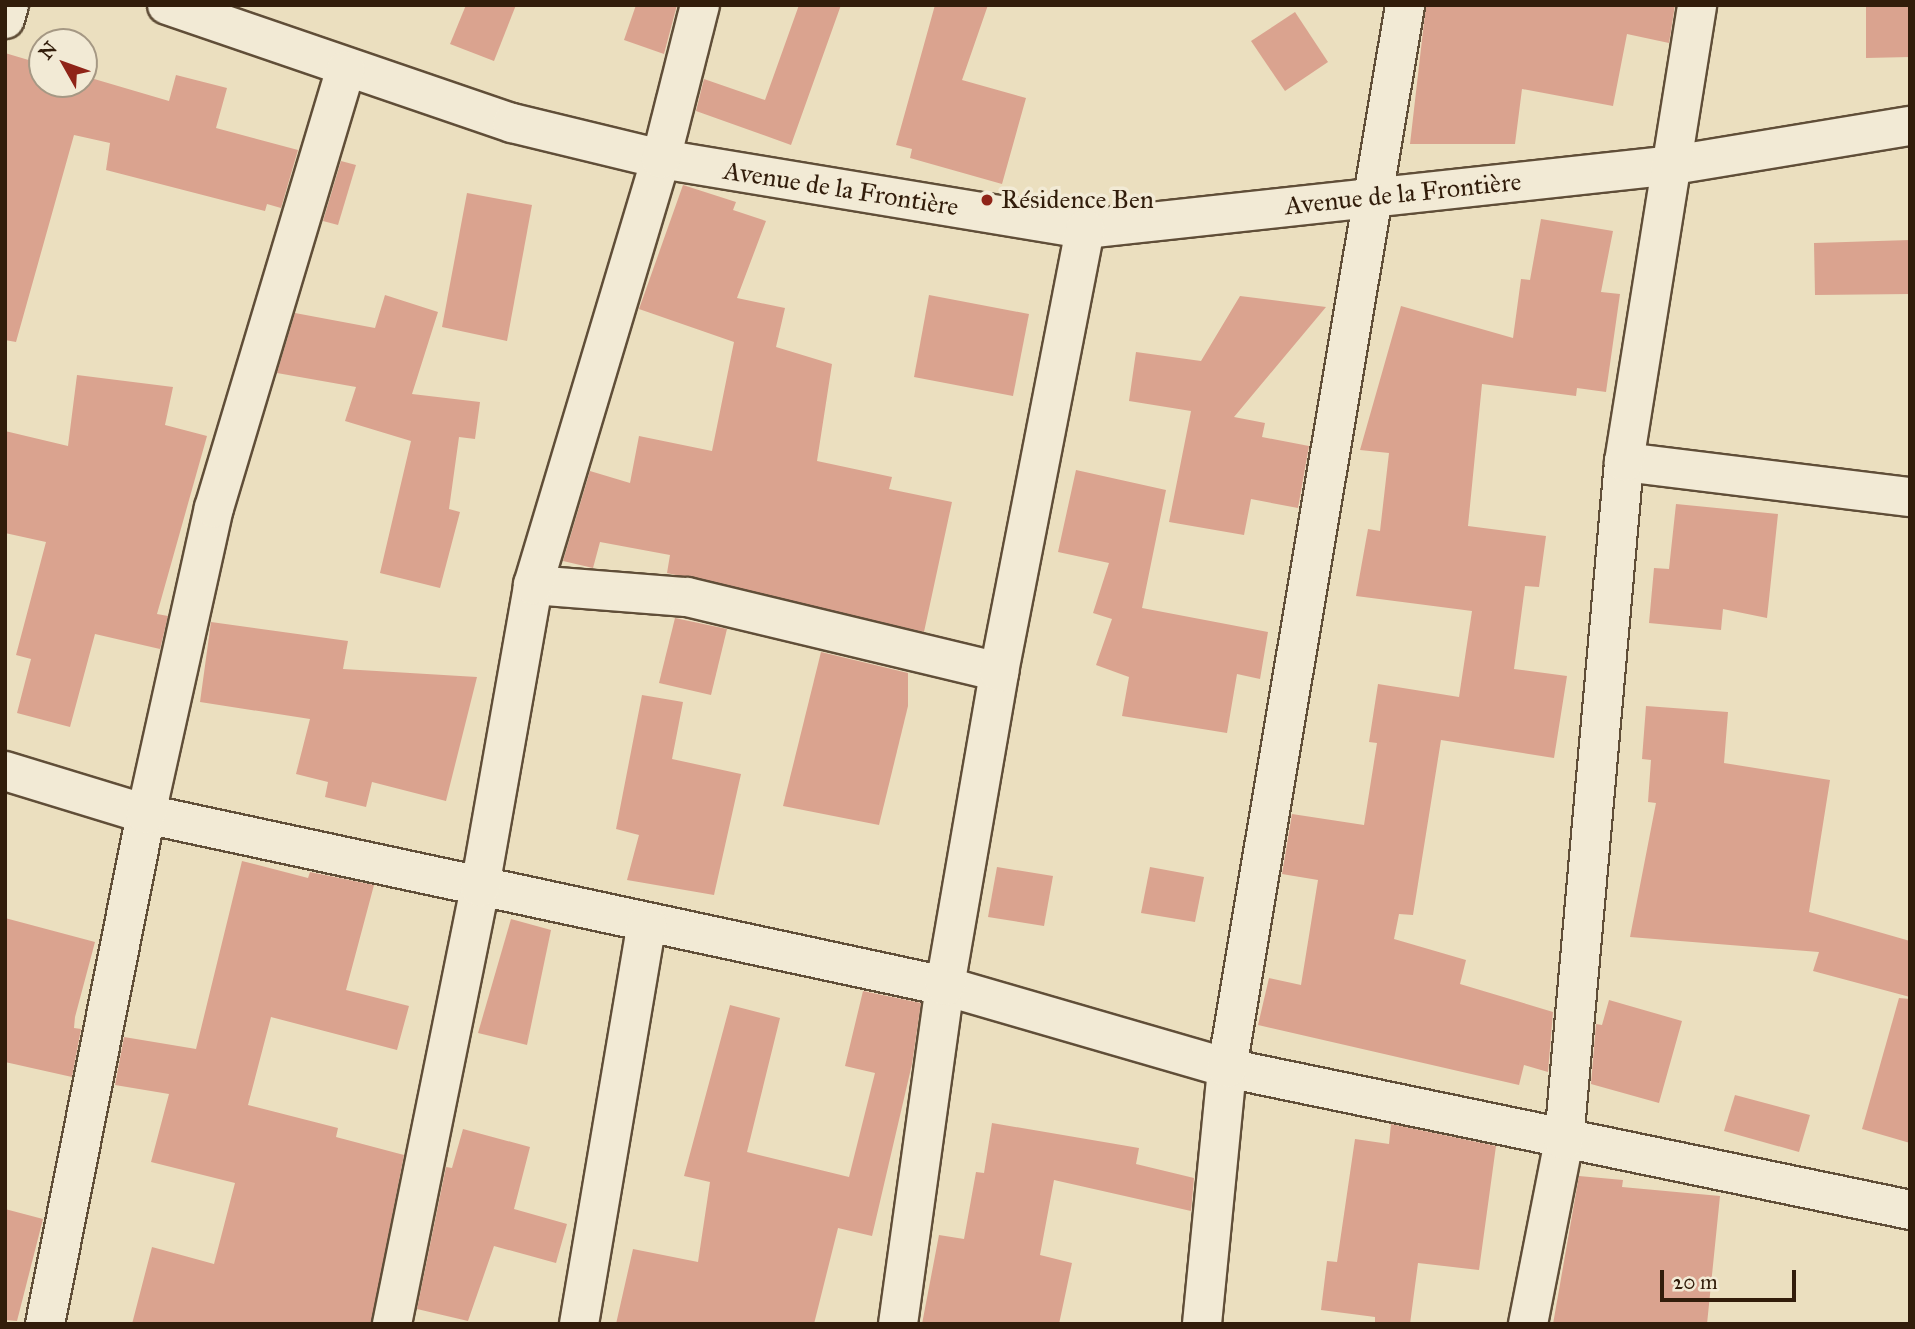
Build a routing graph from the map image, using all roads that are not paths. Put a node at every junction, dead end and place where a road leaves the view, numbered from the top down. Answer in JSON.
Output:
{"nodes":[{"id":1,"x":9,"y":5,"type":"edge"},
{"id":2,"x":167,"y":5,"type":"edge"},
{"id":3,"x":700,"y":5,"type":"edge"},
{"id":4,"x":1405,"y":5,"type":"edge"},
{"id":5,"x":1697,"y":5,"type":"edge"},
{"id":6,"x":208,"y":11,"type":"edge"},
{"id":7,"x":5,"y":19,"type":"edge"},
{"id":8,"x":345,"y":70,"type":"junction"},
{"id":9,"x":1910,"y":126,"type":"edge"},
{"id":10,"x":661,"y":159,"type":"junction"},
{"id":11,"x":1674,"y":165,"type":"junction"},
{"id":12,"x":1376,"y":197,"type":"junction"},
{"id":13,"x":1085,"y":229,"type":"junction"},
{"id":14,"x":1624,"y":462,"type":"junction"},
{"id":15,"x":1910,"y":497,"type":"edge"},
{"id":16,"x":533,"y":584,"type":"junction"},
{"id":17,"x":999,"y":672,"type":"junction"},
{"id":18,"x":5,"y":771,"type":"edge"},
{"id":19,"x":146,"y":814,"type":"junction"},
{"id":20,"x":480,"y":887,"type":"junction"},
{"id":21,"x":647,"y":924,"type":"junction"},
{"id":22,"x":945,"y":986,"type":"junction"},
{"id":23,"x":1227,"y":1068,"type":"junction"},
{"id":24,"x":1564,"y":1140,"type":"junction"},
{"id":25,"x":1910,"y":1210,"type":"edge"},
{"id":26,"x":45,"y":1324,"type":"edge"},
{"id":27,"x":392,"y":1324,"type":"edge"},
{"id":28,"x":579,"y":1324,"type":"edge"},
{"id":29,"x":898,"y":1324,"type":"edge"},
{"id":30,"x":1202,"y":1324,"type":"edge"},
{"id":31,"x":1528,"y":1324,"type":"edge"}],
"edges":[{"from":1,"to":7,"type":"street"},
{"from":2,"to":6,"type":"street","name":"Avenue de la Frontière"},
{"from":3,"to":10,"type":"street"},
{"from":4,"to":12,"type":"street"},
{"from":5,"to":11,"type":"street"},
{"from":6,"to":8,"type":"street","name":"Avenue de la Frontière"},
{"from":8,"to":10,"type":"street","name":"Avenue de la Frontière"},
{"from":8,"to":19,"type":"street"},
{"from":9,"to":11,"type":"street","name":"Avenue de la Frontière"},
{"from":10,"to":13,"type":"street","name":"Avenue de la Frontière"},
{"from":10,"to":16,"type":"street"},
{"from":11,"to":12,"type":"street","name":"Avenue de la Frontière"},
{"from":11,"to":14,"type":"street"},
{"from":12,"to":13,"type":"street","name":"Avenue de la Frontière"},
{"from":12,"to":23,"type":"street"},
{"from":13,"to":17,"type":"street"},
{"from":14,"to":15,"type":"street"},
{"from":14,"to":24,"type":"street"},
{"from":16,"to":17,"type":"street"},
{"from":16,"to":20,"type":"street"},
{"from":17,"to":22,"type":"street"},
{"from":18,"to":19,"type":"street"},
{"from":19,"to":20,"type":"street"},
{"from":19,"to":26,"type":"street"},
{"from":20,"to":21,"type":"street"},
{"from":20,"to":27,"type":"street"},
{"from":21,"to":22,"type":"street"},
{"from":21,"to":28,"type":"street"},
{"from":22,"to":23,"type":"street"},
{"from":22,"to":29,"type":"street"},
{"from":23,"to":24,"type":"street"},
{"from":23,"to":30,"type":"street"},
{"from":24,"to":25,"type":"street"},
{"from":24,"to":31,"type":"street"}]}
